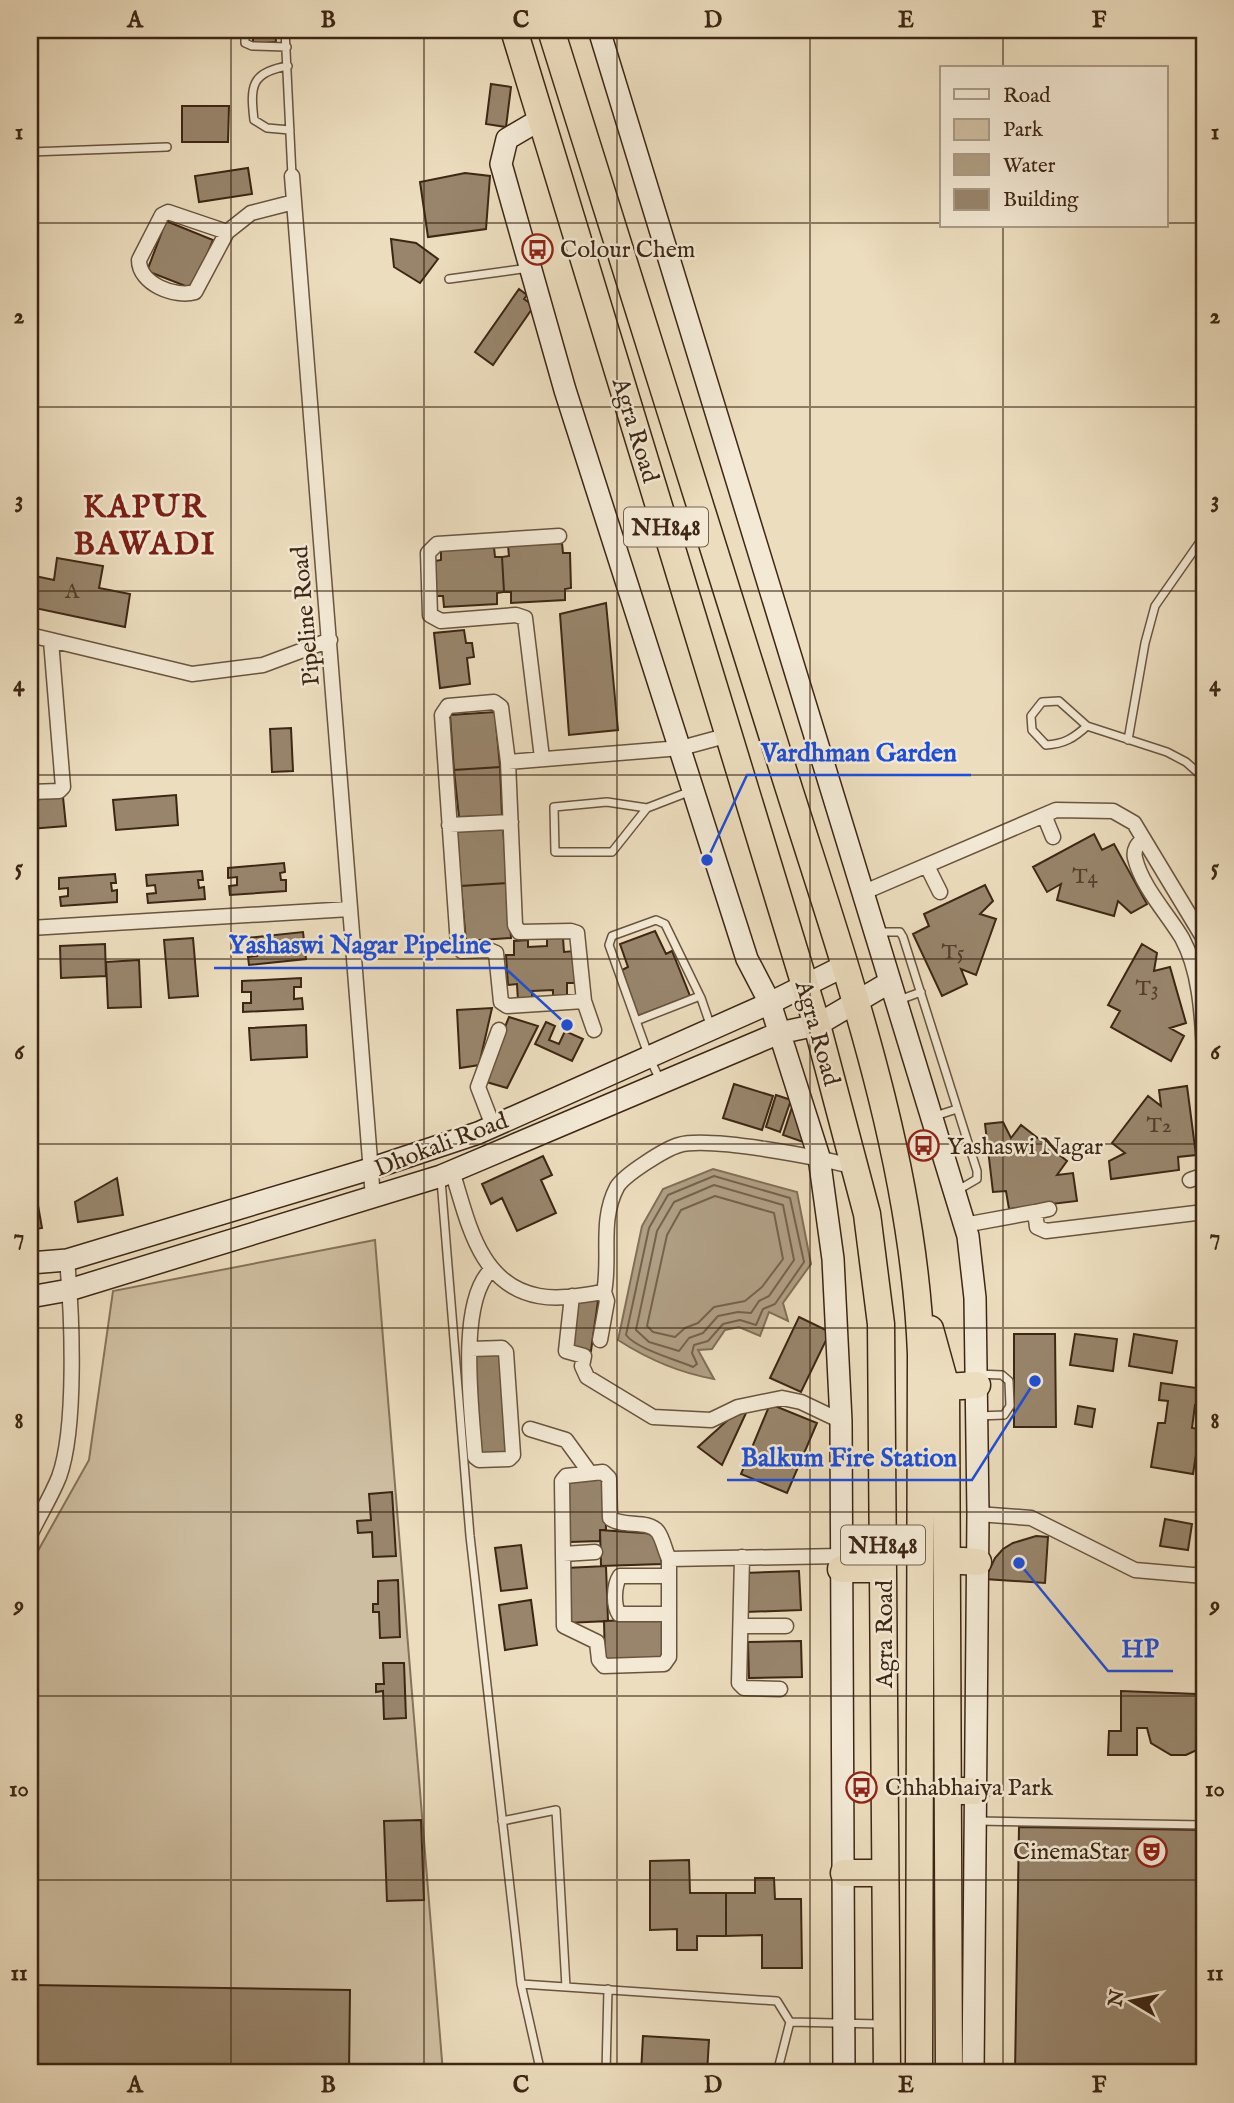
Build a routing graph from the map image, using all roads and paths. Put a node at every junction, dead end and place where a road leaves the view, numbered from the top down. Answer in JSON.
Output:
{"nodes":[{"id":1,"x":245,"y":30,"type":"edge"},
{"id":2,"x":285,"y":30,"type":"edge"},
{"id":3,"x":514,"y":30,"type":"edge"},
{"id":4,"x":599,"y":30,"type":"edge"},
{"id":5,"x":554,"y":42,"type":"edge"},
{"id":6,"x":287,"y":47,"type":"junction"},
{"id":7,"x":288,"y":66,"type":"junction"},
{"id":8,"x":525,"y":66,"type":"junction"},
{"id":9,"x":541,"y":119,"type":"junction"},
{"id":10,"x":290,"y":130,"type":"junction"},
{"id":11,"x":167,"y":147,"type":"dead end"},
{"id":12,"x":30,"y":152,"type":"edge"},
{"id":13,"x":292,"y":176,"type":"joint"},
{"id":14,"x":294,"y":202,"type":"junction"},
{"id":15,"x":227,"y":232,"type":"junction"},
{"id":16,"x":530,"y":268,"type":"junction"},
{"id":17,"x":449,"y":279,"type":"dead end"},
{"id":18,"x":559,"y":536,"type":"dead end"},
{"id":19,"x":1204,"y":536,"type":"edge"},
{"id":20,"x":30,"y":635,"type":"edge"},
{"id":21,"x":330,"y":640,"type":"junction"},
{"id":22,"x":51,"y":641,"type":"junction"},
{"id":23,"x":1087,"y":726,"type":"junction"},
{"id":24,"x":729,"y":735,"type":"junction"},
{"id":25,"x":1128,"y":740,"type":"junction"},
{"id":26,"x":681,"y":748,"type":"junction"},
{"id":27,"x":542,"y":758,"type":"junction"},
{"id":28,"x":508,"y":762,"type":"junction"},
{"id":29,"x":1204,"y":778,"type":"edge"},
{"id":30,"x":695,"y":790,"type":"junction"},
{"id":31,"x":30,"y":792,"type":"edge"},
{"id":32,"x":647,"y":808,"type":"junction"},
{"id":33,"x":1044,"y":815,"type":"junction"},
{"id":34,"x":510,"y":822,"type":"junction"},
{"id":35,"x":449,"y":825,"type":"junction"},
{"id":36,"x":1053,"y":838,"type":"dead end"},
{"id":37,"x":1143,"y":839,"type":"junction"},
{"id":38,"x":927,"y":866,"type":"junction"},
{"id":39,"x":862,"y":892,"type":"junction"},
{"id":40,"x":940,"y":892,"type":"dead end"},
{"id":41,"x":349,"y":909,"type":"junction"},
{"id":42,"x":30,"y":928,"type":"edge"},
{"id":43,"x":875,"y":932,"type":"junction"},
{"id":44,"x":1204,"y":939,"type":"edge"},
{"id":45,"x":844,"y":966,"type":"junction"},
{"id":46,"x":805,"y":986,"type":"junction"},
{"id":47,"x":892,"y":992,"type":"junction"},
{"id":48,"x":921,"y":992,"type":"junction"},
{"id":49,"x":700,"y":996,"type":"junction"},
{"id":50,"x":584,"y":1000,"type":"junction"},
{"id":51,"x":856,"y":1000,"type":"junction"},
{"id":52,"x":770,"y":1003,"type":"junction"},
{"id":53,"x":636,"y":1021,"type":"junction"},
{"id":54,"x":817,"y":1025,"type":"junction"},
{"id":55,"x":711,"y":1028,"type":"junction"},
{"id":56,"x":499,"y":1030,"type":"dead end"},
{"id":57,"x":594,"y":1030,"type":"dead end"},
{"id":58,"x":779,"y":1033,"type":"junction"},
{"id":59,"x":1204,"y":1050,"type":"edge"},
{"id":60,"x":649,"y":1057,"type":"junction"},
{"id":61,"x":661,"y":1080,"type":"junction"},
{"id":62,"x":957,"y":1109,"type":"junction"},
{"id":63,"x":530,"y":1110,"type":"junction"},
{"id":64,"x":931,"y":1117,"type":"junction"},
{"id":65,"x":493,"y":1126,"type":"junction"},
{"id":66,"x":538,"y":1135,"type":"junction"},
{"id":67,"x":819,"y":1157,"type":"junction"},
{"id":68,"x":855,"y":1167,"type":"junction"},
{"id":69,"x":370,"y":1169,"type":"junction"},
{"id":70,"x":446,"y":1174,"type":"junction"},
{"id":71,"x":954,"y":1193,"type":"junction"},
{"id":72,"x":373,"y":1198,"type":"junction"},
{"id":73,"x":1204,"y":1212,"type":"edge"},
{"id":74,"x":964,"y":1225,"type":"junction"},
{"id":75,"x":67,"y":1260,"type":"junction"},
{"id":76,"x":30,"y":1263,"type":"edge"},
{"id":77,"x":491,"y":1270,"type":"junction"},
{"id":78,"x":918,"y":1283,"type":"junction"},
{"id":79,"x":69,"y":1290,"type":"junction"},
{"id":80,"x":604,"y":1292,"type":"junction"},
{"id":81,"x":572,"y":1296,"type":"junction"},
{"id":82,"x":30,"y":1297,"type":"edge"},
{"id":83,"x":600,"y":1340,"type":"dead end"},
{"id":84,"x":471,"y":1349,"type":"junction"},
{"id":85,"x":976,"y":1380,"type":"junction"},
{"id":86,"x":946,"y":1387,"type":"junction"},
{"id":87,"x":977,"y":1416,"type":"junction"},
{"id":88,"x":841,"y":1421,"type":"junction"},
{"id":89,"x":530,"y":1429,"type":"dead end"},
{"id":90,"x":590,"y":1473,"type":"junction"},
{"id":91,"x":978,"y":1514,"type":"junction"},
{"id":92,"x":30,"y":1535,"type":"edge"},
{"id":93,"x":595,"y":1552,"type":"dead end"},
{"id":94,"x":563,"y":1554,"type":"junction"},
{"id":95,"x":743,"y":1557,"type":"junction"},
{"id":96,"x":668,"y":1559,"type":"junction"},
{"id":97,"x":947,"y":1560,"type":"junction"},
{"id":98,"x":978,"y":1562,"type":"junction"},
{"id":99,"x":841,"y":1563,"type":"junction"},
{"id":100,"x":883,"y":1569,"type":"junction"},
{"id":101,"x":669,"y":1576,"type":"junction"},
{"id":102,"x":1204,"y":1576,"type":"edge"},
{"id":103,"x":669,"y":1614,"type":"junction"},
{"id":104,"x":741,"y":1626,"type":"junction"},
{"id":105,"x":786,"y":1626,"type":"dead end"},
{"id":106,"x":780,"y":1689,"type":"dead end"},
{"id":107,"x":948,"y":1791,"type":"junction"},
{"id":108,"x":976,"y":1791,"type":"junction"},
{"id":109,"x":502,"y":1821,"type":"junction"},
{"id":110,"x":976,"y":1821,"type":"junction"},
{"id":111,"x":1204,"y":1825,"type":"edge"},
{"id":112,"x":844,"y":1873,"type":"junction"},
{"id":113,"x":886,"y":1873,"type":"junction"},
{"id":114,"x":521,"y":1984,"type":"junction"},
{"id":115,"x":566,"y":1987,"type":"junction"},
{"id":116,"x":608,"y":1989,"type":"junction"},
{"id":117,"x":790,"y":2022,"type":"junction"},
{"id":118,"x":887,"y":2024,"type":"junction"},
{"id":119,"x":844,"y":2026,"type":"junction"},
{"id":120,"x":541,"y":2073,"type":"edge"},
{"id":121,"x":607,"y":2073,"type":"edge"},
{"id":122,"x":778,"y":2073,"type":"edge"},
{"id":123,"x":844,"y":2073,"type":"edge"},
{"id":124,"x":887,"y":2073,"type":"edge"},
{"id":125,"x":919,"y":2073,"type":"edge"},
{"id":126,"x":949,"y":2073,"type":"edge"},
{"id":127,"x":973,"y":2073,"type":"edge"}],
"edges":[{"from":1,"to":6,"type":"lane"},
{"from":2,"to":6,"type":"lane","name":"Pipeline Road"},
{"from":3,"to":8,"type":"highway","name":"Agra Road","number":"NH848"},
{"from":4,"to":39,"type":"street"},
{"from":5,"to":8,"type":"highway"},
{"from":5,"to":45,"type":"highway","name":"Agra Road","number":"NH848"},
{"from":6,"to":7,"type":"lane","name":"Pipeline Road"},
{"from":7,"to":10,"type":"lane","name":"Pipeline Road"},
{"from":7,"to":10,"type":"lane"},
{"from":8,"to":9,"type":"highway","name":"Agra Road","number":"NH848"},
{"from":9,"to":16,"type":"street"},
{"from":9,"to":24,"type":"highway","name":"Agra Road","number":"NH848"},
{"from":10,"to":13,"type":"lane","name":"Pipeline Road"},
{"from":11,"to":12,"type":"lane"},
{"from":13,"to":14,"type":"street","name":"Pipeline Road"},
{"from":14,"to":15,"type":"street"},
{"from":14,"to":21,"type":"street","name":"Pipeline Road"},
{"from":15,"to":15,"type":"street"},
{"from":16,"to":17,"type":"lane"},
{"from":16,"to":26,"type":"street"},
{"from":18,"to":27,"type":"street"},
{"from":19,"to":25,"type":"lane"},
{"from":20,"to":22,"type":"street"},
{"from":21,"to":22,"type":"street"},
{"from":21,"to":41,"type":"street","name":"Pipeline Road"},
{"from":22,"to":31,"type":"street"},
{"from":23,"to":23,"type":"lane"},
{"from":23,"to":25,"type":"lane"},
{"from":24,"to":26,"type":"street"},
{"from":24,"to":46,"type":"highway","name":"Agra Road","number":"NH848"},
{"from":25,"to":29,"type":"lane"},
{"from":26,"to":27,"type":"street"},
{"from":26,"to":30,"type":"street"},
{"from":27,"to":28,"type":"street"},
{"from":28,"to":34,"type":"street"},
{"from":28,"to":35,"type":"street"},
{"from":30,"to":32,"type":"lane"},
{"from":30,"to":52,"type":"street"},
{"from":32,"to":32,"type":"lane"},
{"from":33,"to":36,"type":"street"},
{"from":33,"to":37,"type":"street"},
{"from":33,"to":38,"type":"street"},
{"from":34,"to":35,"type":"street"},
{"from":34,"to":50,"type":"street"},
{"from":35,"to":50,"type":"street"},
{"from":37,"to":44,"type":"street"},
{"from":37,"to":59,"type":"street"},
{"from":38,"to":39,"type":"street"},
{"from":38,"to":40,"type":"street"},
{"from":39,"to":43,"type":"street"},
{"from":41,"to":42,"type":"street"},
{"from":41,"to":69,"type":"street","name":"Pipeline Road"},
{"from":43,"to":47,"type":"street"},
{"from":43,"to":48,"type":"lane"},
{"from":45,"to":46,"type":"street","name":"Dhokali Road"},
{"from":45,"to":51,"type":"highway","number":"NH848"},
{"from":46,"to":52,"type":"street","name":"Dhokali Road"},
{"from":46,"to":54,"type":"highway","name":"Agra Road","number":"NH848"},
{"from":47,"to":48,"type":"lane"},
{"from":47,"to":51,"type":"street","name":"Dhokali Road"},
{"from":47,"to":64,"type":"street"},
{"from":48,"to":62,"type":"lane"},
{"from":49,"to":53,"type":"lane"},
{"from":49,"to":53,"type":"lane"},
{"from":49,"to":55,"type":"lane"},
{"from":50,"to":57,"type":"street"},
{"from":51,"to":54,"type":"street","name":"Dhokali Road"},
{"from":51,"to":78,"type":"highway","number":"NH848"},
{"from":52,"to":55,"type":"street","name":"Dhokali Road"},
{"from":52,"to":58,"type":"street"},
{"from":53,"to":60,"type":"lane"},
{"from":54,"to":58,"type":"street","name":"Dhokali Road"},
{"from":54,"to":68,"type":"highway","name":"Agra Road","number":"NH848"},
{"from":55,"to":60,"type":"street","name":"Dhokali Road"},
{"from":56,"to":65,"type":"street"},
{"from":58,"to":61,"type":"street","name":"Dhokali Road"},
{"from":58,"to":67,"type":"street"},
{"from":60,"to":61,"type":"lane"},
{"from":60,"to":63,"type":"street","name":"Dhokali Road"},
{"from":61,"to":66,"type":"street","name":"Dhokali Road"},
{"from":62,"to":64,"type":"lane"},
{"from":62,"to":71,"type":"lane"},
{"from":63,"to":65,"type":"street","name":"Dhokali Road"},
{"from":63,"to":66,"type":"street"},
{"from":64,"to":71,"type":"street"},
{"from":65,"to":69,"type":"street","name":"Dhokali Road"},
{"from":66,"to":70,"type":"street","name":"Dhokali Road"},
{"from":67,"to":68,"type":"street"},
{"from":67,"to":80,"type":"street"},
{"from":67,"to":88,"type":"street"},
{"from":68,"to":100,"type":"highway","name":"Agra Road","number":"NH848"},
{"from":69,"to":72,"type":"street","name":"Pipeline Road"},
{"from":69,"to":75,"type":"street","name":"Dhokali Road"},
{"from":70,"to":72,"type":"street","name":"Dhokali Road"},
{"from":70,"to":77,"type":"street"},
{"from":70,"to":109,"type":"lane"},
{"from":71,"to":74,"type":"street"},
{"from":72,"to":79,"type":"street","name":"Dhokali Road"},
{"from":73,"to":74,"type":"street"},
{"from":74,"to":85,"type":"street"},
{"from":75,"to":76,"type":"street","name":"Dhokali Road"},
{"from":75,"to":79,"type":"street"},
{"from":77,"to":81,"type":"street"},
{"from":77,"to":84,"type":"street"},
{"from":78,"to":86,"type":"highway","number":"NH848"},
{"from":78,"to":125,"type":"highway"},
{"from":79,"to":82,"type":"street","name":"Dhokali Road"},
{"from":79,"to":92,"type":"street"},
{"from":80,"to":81,"type":"street"},
{"from":80,"to":83,"type":"street"},
{"from":81,"to":88,"type":"street"},
{"from":84,"to":84,"type":"street"},
{"from":85,"to":86,"type":"highway"},
{"from":85,"to":87,"type":"street"},
{"from":85,"to":87,"type":"lane"},
{"from":86,"to":97,"type":"highway","number":"NH848"},
{"from":87,"to":91,"type":"street"},
{"from":88,"to":99,"type":"street"},
{"from":89,"to":90,"type":"street"},
{"from":90,"to":94,"type":"street"},
{"from":90,"to":96,"type":"street"},
{"from":91,"to":98,"type":"street"},
{"from":91,"to":102,"type":"street"},
{"from":93,"to":94,"type":"street"},
{"from":94,"to":103,"type":"street"},
{"from":95,"to":96,"type":"street"},
{"from":95,"to":99,"type":"street"},
{"from":95,"to":104,"type":"street"},
{"from":96,"to":101,"type":"street"},
{"from":97,"to":98,"type":"highway"},
{"from":97,"to":107,"type":"highway","number":"NH848"},
{"from":98,"to":108,"type":"street"},
{"from":99,"to":100,"type":"highway"},
{"from":99,"to":112,"type":"street"},
{"from":100,"to":113,"type":"highway","name":"Agra Road","number":"NH848"},
{"from":101,"to":103,"type":"street"},
{"from":101,"to":103,"type":"street"},
{"from":104,"to":105,"type":"street"},
{"from":104,"to":106,"type":"street"},
{"from":107,"to":108,"type":"highway"},
{"from":107,"to":126,"type":"highway","number":"NH848"},
{"from":108,"to":110,"type":"street"},
{"from":109,"to":114,"type":"lane"},
{"from":109,"to":115,"type":"lane"},
{"from":110,"to":111,"type":"lane"},
{"from":110,"to":127,"type":"street"},
{"from":112,"to":113,"type":"highway"},
{"from":112,"to":119,"type":"street"},
{"from":113,"to":118,"type":"highway","name":"Agra Road","number":"NH848"},
{"from":114,"to":115,"type":"lane"},
{"from":114,"to":120,"type":"lane"},
{"from":115,"to":116,"type":"lane"},
{"from":116,"to":117,"type":"lane"},
{"from":116,"to":121,"type":"lane"},
{"from":117,"to":119,"type":"lane"},
{"from":117,"to":122,"type":"lane"},
{"from":118,"to":119,"type":"lane"},
{"from":118,"to":124,"type":"highway","name":"Agra Road","number":"NH848"},
{"from":119,"to":123,"type":"street"}]}
